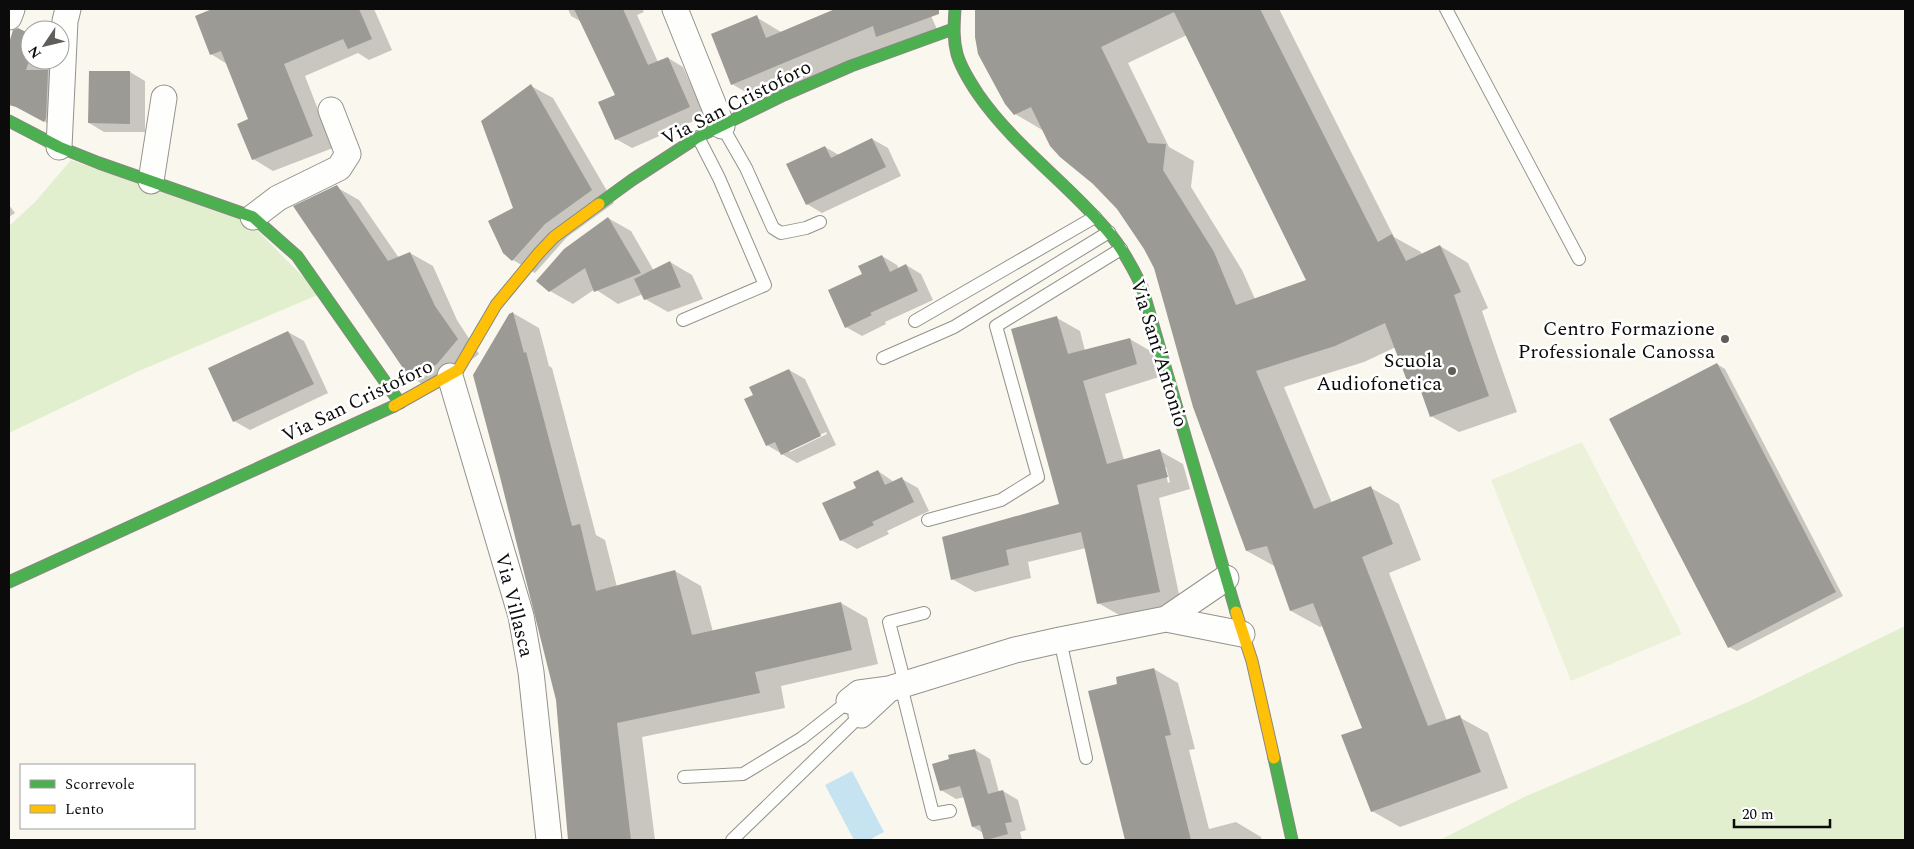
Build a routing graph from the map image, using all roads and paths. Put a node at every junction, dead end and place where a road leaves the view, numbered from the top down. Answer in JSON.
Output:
{"nodes":[{"id":1,"x":12,"y":9,"type":"edge"},
{"id":2,"x":68,"y":9,"type":"edge"},
{"id":3,"x":675,"y":9,"type":"edge"},
{"id":4,"x":956,"y":9,"type":"edge"},
{"id":5,"x":1446,"y":9,"type":"edge"},
{"id":6,"x":9,"y":17,"type":"edge"},
{"id":7,"x":953,"y":29,"type":"junction"},
{"id":8,"x":164,"y":98,"type":"dead end"},
{"id":9,"x":331,"y":110,"type":"dead end"},
{"id":10,"x":9,"y":121,"type":"edge"},
{"id":11,"x":722,"y":126,"type":"junction"},
{"id":12,"x":698,"y":137,"type":"junction"},
{"id":13,"x":59,"y":147,"type":"junction"},
{"id":14,"x":151,"y":181,"type":"junction"},
{"id":15,"x":253,"y":217,"type":"junction"},
{"id":16,"x":1095,"y":217,"type":"junction"},
{"id":17,"x":820,"y":222,"type":"dead end"},
{"id":18,"x":1109,"y":232,"type":"junction"},
{"id":19,"x":1122,"y":249,"type":"junction"},
{"id":20,"x":1579,"y":259,"type":"dead end"},
{"id":21,"x":683,"y":320,"type":"dead end"},
{"id":22,"x":915,"y":321,"type":"dead end"},
{"id":23,"x":883,"y":358,"type":"dead end"},
{"id":24,"x":450,"y":376,"type":"junction"},
{"id":25,"x":400,"y":403,"type":"junction"},
{"id":26,"x":928,"y":520,"type":"dead end"},
{"id":27,"x":1226,"y":578,"type":"junction"},
{"id":28,"x":9,"y":582,"type":"edge"},
{"id":29,"x":924,"y":613,"type":"dead end"},
{"id":30,"x":1166,"y":619,"type":"junction"},
{"id":31,"x":1242,"y":634,"type":"junction"},
{"id":32,"x":1060,"y":640,"type":"junction"},
{"id":33,"x":898,"y":686,"type":"junction"},
{"id":34,"x":855,"y":708,"type":"junction"},
{"id":35,"x":1086,"y":758,"type":"dead end"},
{"id":36,"x":684,"y":777,"type":"dead end"},
{"id":37,"x":950,"y":810,"type":"dead end"},
{"id":38,"x":549,"y":840,"type":"edge"},
{"id":39,"x":732,"y":840,"type":"edge"},
{"id":40,"x":1292,"y":840,"type":"edge"}],
"edges":[{"from":1,"to":6,"type":"street"},
{"from":2,"to":13,"type":"street"},
{"from":3,"to":11,"type":"street"},
{"from":4,"to":7,"type":"street","name":"Via Sant'Antonio"},
{"from":5,"to":20,"type":"lane"},
{"from":7,"to":11,"type":"street","name":"Via San Cristoforo"},
{"from":7,"to":16,"type":"street","name":"Via Sant'Antonio"},
{"from":8,"to":14,"type":"street"},
{"from":9,"to":15,"type":"street"},
{"from":10,"to":13,"type":"street"},
{"from":11,"to":12,"type":"street","name":"Via San Cristoforo"},
{"from":11,"to":17,"type":"lane"},
{"from":12,"to":21,"type":"lane"},
{"from":12,"to":24,"type":"street","name":"Via San Cristoforo"},
{"from":13,"to":14,"type":"street"},
{"from":14,"to":15,"type":"street"},
{"from":15,"to":25,"type":"street"},
{"from":16,"to":18,"type":"street","name":"Via Sant'Antonio"},
{"from":16,"to":22,"type":"lane"},
{"from":18,"to":19,"type":"street","name":"Via Sant'Antonio"},
{"from":18,"to":23,"type":"lane"},
{"from":19,"to":26,"type":"lane"},
{"from":19,"to":27,"type":"street","name":"Via Sant'Antonio"},
{"from":24,"to":25,"type":"street","name":"Via San Cristoforo"},
{"from":24,"to":38,"type":"street","name":"Via Villasca"},
{"from":25,"to":28,"type":"street","name":"Via San Cristoforo"},
{"from":27,"to":30,"type":"street"},
{"from":27,"to":31,"type":"street","name":"Via Sant'Antonio"},
{"from":29,"to":33,"type":"lane"},
{"from":30,"to":31,"type":"street"},
{"from":30,"to":32,"type":"street"},
{"from":31,"to":40,"type":"street","name":"Via Sant'Antonio"},
{"from":32,"to":33,"type":"street"},
{"from":32,"to":35,"type":"lane"},
{"from":33,"to":34,"type":"street"},
{"from":33,"to":37,"type":"lane"},
{"from":34,"to":36,"type":"lane"},
{"from":34,"to":39,"type":"lane"}]}
